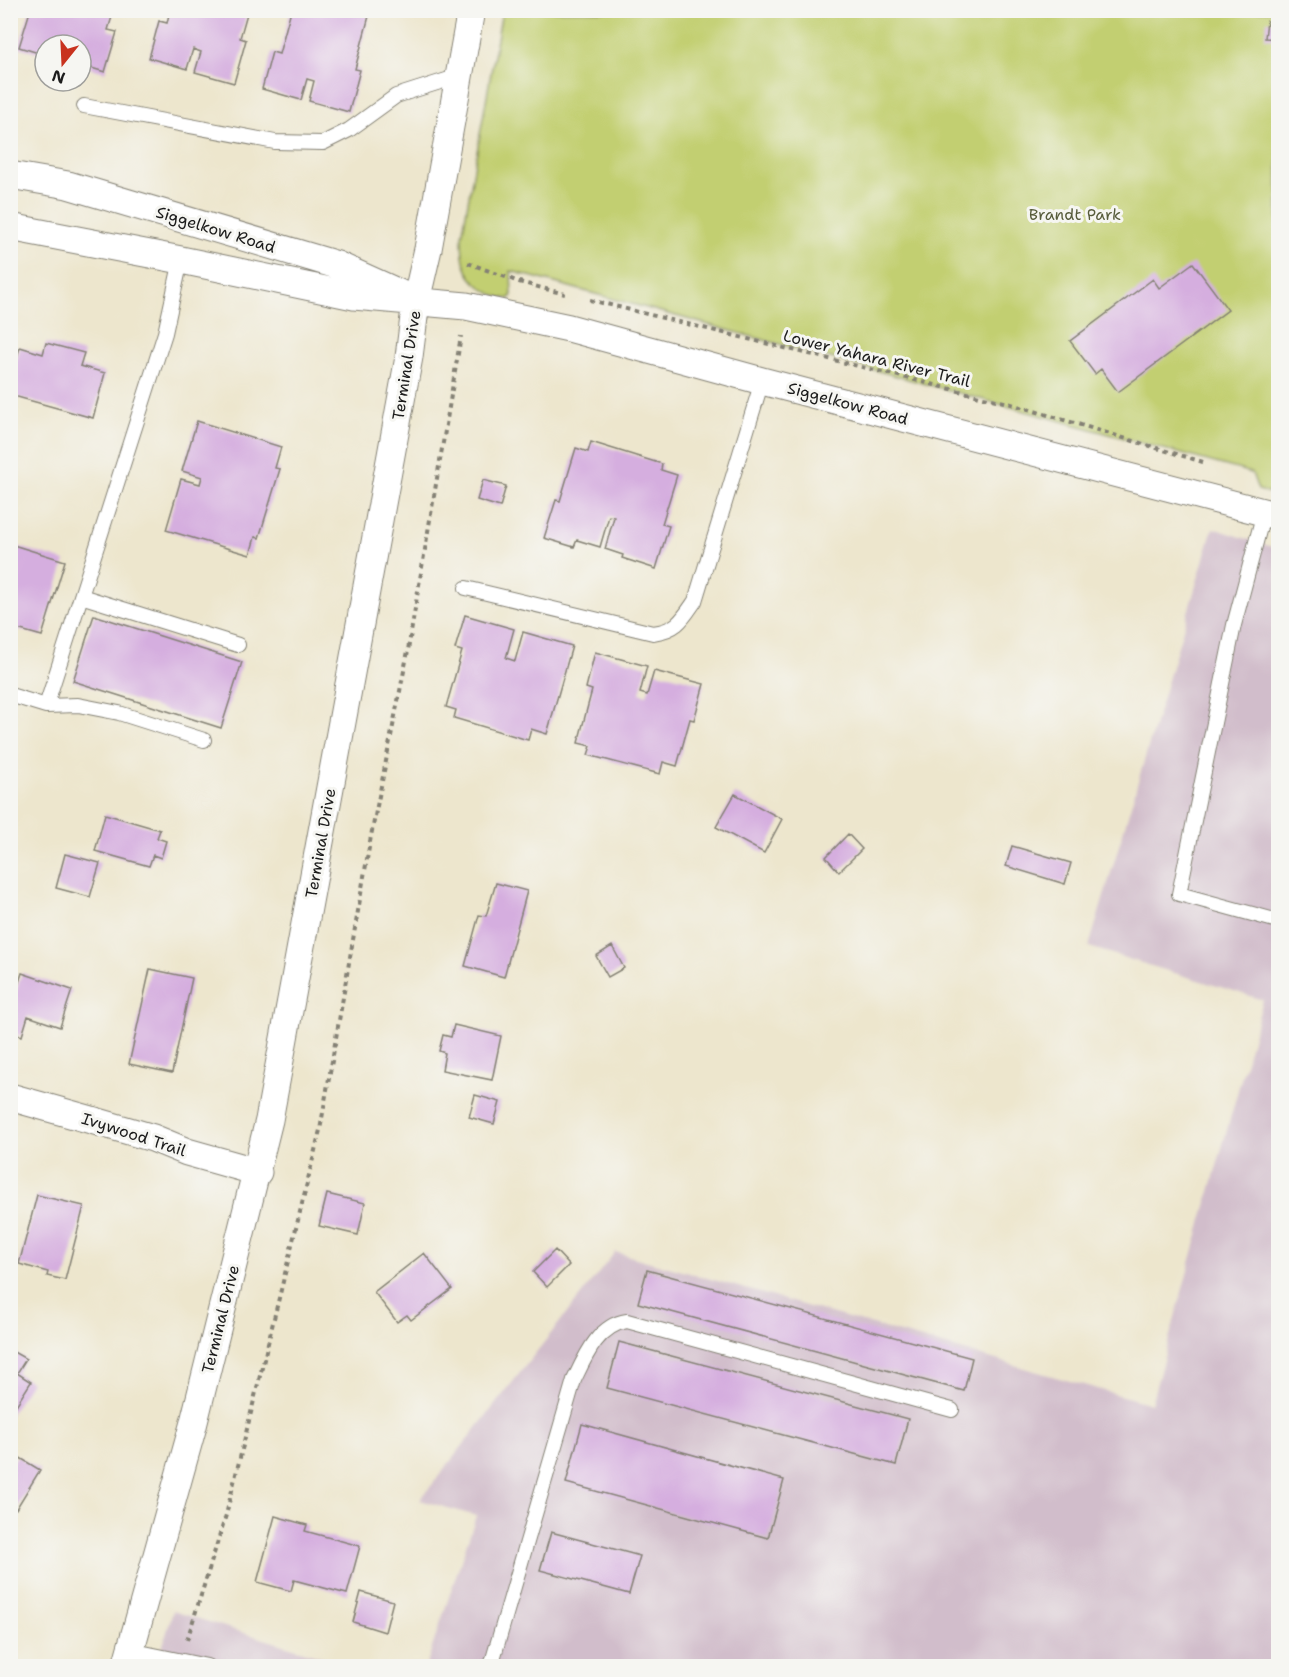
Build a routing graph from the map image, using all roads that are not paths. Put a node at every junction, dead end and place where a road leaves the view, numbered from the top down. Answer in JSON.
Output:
{"nodes":[{"id":1,"x":471,"y":10,"type":"edge"},
{"id":2,"x":459,"y":76,"type":"junction"},
{"id":3,"x":84,"y":106,"type":"dead end"},
{"id":4,"x":10,"y":175,"type":"edge"},
{"id":5,"x":10,"y":227,"type":"edge"},
{"id":6,"x":181,"y":260,"type":"junction"},
{"id":7,"x":416,"y":301,"type":"junction"},
{"id":8,"x":762,"y":381,"type":"junction"},
{"id":9,"x":1271,"y":514,"type":"edge"},
{"id":10,"x":466,"y":588,"type":"dead end"},
{"id":11,"x":81,"y":596,"type":"junction"},
{"id":12,"x":238,"y":645,"type":"dead end"},
{"id":13,"x":10,"y":695,"type":"edge"},
{"id":14,"x":46,"y":706,"type":"junction"},
{"id":15,"x":204,"y":740,"type":"dead end"},
{"id":16,"x":1278,"y":921,"type":"edge"},
{"id":17,"x":10,"y":1096,"type":"edge"},
{"id":18,"x":258,"y":1172,"type":"junction"},
{"id":19,"x":952,"y":1410,"type":"dead end"},
{"id":20,"x":128,"y":1658,"type":"edge"},
{"id":21,"x":207,"y":1666,"type":"edge"},
{"id":22,"x":491,"y":1666,"type":"edge"}],
"edges":[{"from":1,"to":2,"type":"street","name":"Terminal Drive"},
{"from":2,"to":3,"type":"lane"},
{"from":2,"to":7,"type":"street","name":"Terminal Drive"},
{"from":4,"to":7,"type":"street","name":"Siggelkow Road"},
{"from":5,"to":6,"type":"street","name":"Siggelkow Road"},
{"from":6,"to":7,"type":"street","name":"Siggelkow Road"},
{"from":6,"to":11,"type":"lane"},
{"from":7,"to":8,"type":"street","name":"Siggelkow Road"},
{"from":7,"to":18,"type":"street","name":"Terminal Drive"},
{"from":8,"to":9,"type":"street","name":"Siggelkow Road"},
{"from":8,"to":10,"type":"lane"},
{"from":9,"to":16,"type":"lane"},
{"from":11,"to":12,"type":"lane"},
{"from":11,"to":14,"type":"lane"},
{"from":13,"to":14,"type":"lane"},
{"from":14,"to":15,"type":"lane"},
{"from":17,"to":18,"type":"street","name":"Ivywood Trail"},
{"from":18,"to":20,"type":"street","name":"Terminal Drive"},
{"from":19,"to":22,"type":"lane"},
{"from":20,"to":21,"type":"lane"}]}
